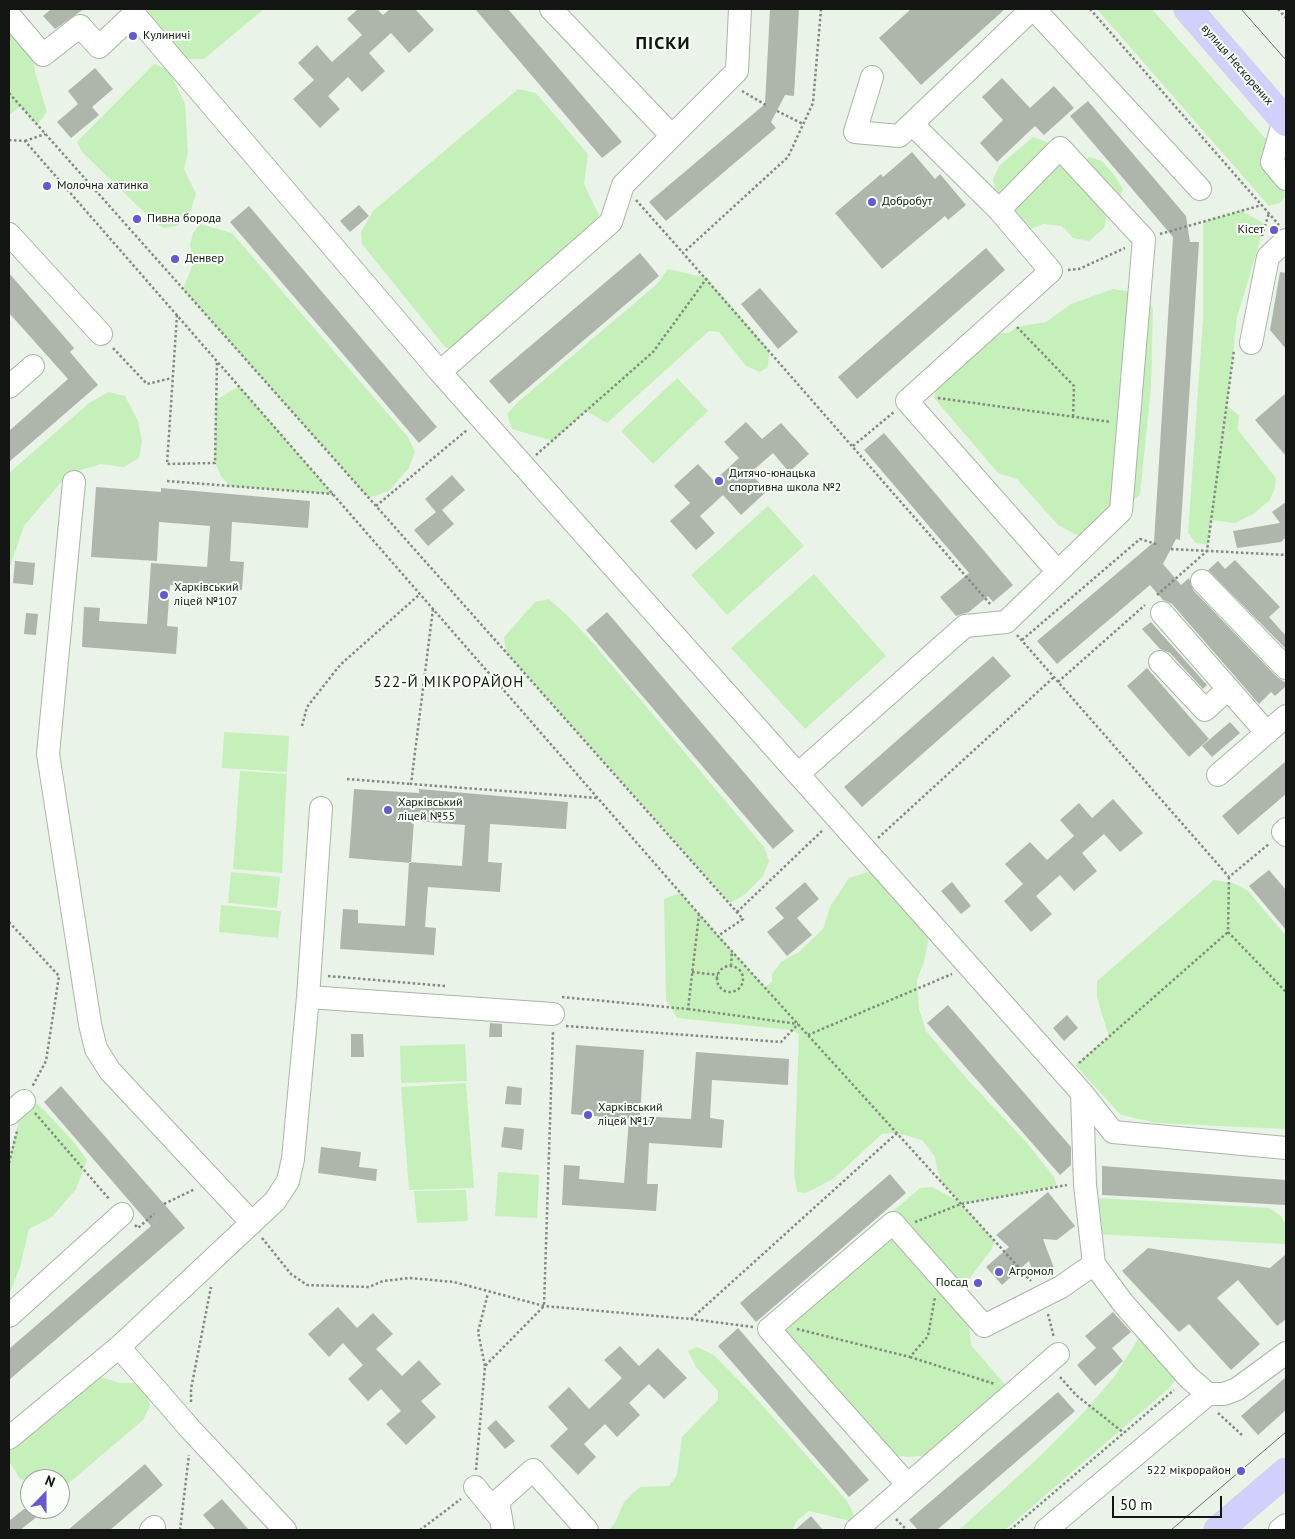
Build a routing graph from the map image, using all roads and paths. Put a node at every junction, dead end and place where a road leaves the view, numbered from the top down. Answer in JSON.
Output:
{"nodes":[{"id":1,"x":551,"y":9,"type":"edge"},
{"id":2,"x":740,"y":9,"type":"edge"},
{"id":3,"x":821,"y":9,"type":"edge"},
{"id":4,"x":1033,"y":9,"type":"edge"},
{"id":5,"x":1090,"y":9,"type":"edge"},
{"id":6,"x":1188,"y":9,"type":"edge"},
{"id":7,"x":1278,"y":9,"type":"edge"},
{"id":8,"x":136,"y":12,"type":"edge"},
{"id":9,"x":9,"y":15,"type":"edge"},
{"id":10,"x":1286,"y":18,"type":"edge"},
{"id":11,"x":872,"y":77,"type":"dead end"},
{"id":12,"x":726,"y":82,"type":"junction"},
{"id":13,"x":9,"y":93,"type":"edge"},
{"id":14,"x":766,"y":105,"type":"dead end"},
{"id":15,"x":777,"y":111,"type":"dead end"},
{"id":16,"x":1285,"y":121,"type":"edge"},
{"id":17,"x":803,"y":124,"type":"junction"},
{"id":18,"x":912,"y":124,"type":"junction"},
{"id":19,"x":45,"y":134,"type":"junction"},
{"id":20,"x":671,"y":135,"type":"junction"},
{"id":21,"x":9,"y":140,"type":"edge"},
{"id":22,"x":25,"y":141,"type":"junction"},
{"id":23,"x":1286,"y":179,"type":"edge"},
{"id":24,"x":623,"y":184,"type":"junction"},
{"id":25,"x":1200,"y":189,"type":"dead end"},
{"id":26,"x":1262,"y":205,"type":"junction"},
{"id":27,"x":999,"y":210,"type":"junction"},
{"id":28,"x":1269,"y":213,"type":"junction"},
{"id":29,"x":1283,"y":233,"type":"edge"},
{"id":30,"x":9,"y":234,"type":"edge"},
{"id":31,"x":1144,"y":239,"type":"junction"},
{"id":32,"x":1261,"y":239,"type":"dead end"},
{"id":33,"x":683,"y":253,"type":"junction"},
{"id":34,"x":1051,"y":271,"type":"junction"},
{"id":35,"x":707,"y":278,"type":"junction"},
{"id":36,"x":1004,"y":314,"type":"junction"},
{"id":37,"x":177,"y":315,"type":"junction"},
{"id":38,"x":100,"y":334,"type":"joint"},
{"id":39,"x":1243,"y":345,"type":"joint"},
{"id":40,"x":217,"y":361,"type":"junction"},
{"id":41,"x":33,"y":366,"type":"dead end"},
{"id":42,"x":440,"y":372,"type":"junction"},
{"id":43,"x":172,"y":378,"type":"junction"},
{"id":44,"x":9,"y":387,"type":"edge"},
{"id":45,"x":911,"y":398,"type":"junction"},
{"id":46,"x":482,"y":418,"type":"junction"},
{"id":47,"x":1073,"y":418,"type":"junction"},
{"id":48,"x":1128,"y":424,"type":"junction"},
{"id":49,"x":853,"y":446,"type":"junction"},
{"id":50,"x":524,"y":466,"type":"junction"},
{"id":51,"x":167,"y":481,"type":"dead end"},
{"id":52,"x":74,"y":482,"type":"dead end"},
{"id":53,"x":333,"y":494,"type":"junction"},
{"id":54,"x":376,"y":506,"type":"junction"},
{"id":55,"x":1159,"y":545,"type":"dead end"},
{"id":56,"x":1171,"y":549,"type":"dead end"},
{"id":57,"x":1207,"y":551,"type":"junction"},
{"id":58,"x":1286,"y":555,"type":"edge"},
{"id":59,"x":1058,"y":572,"type":"junction"},
{"id":60,"x":1202,"y":581,"type":"dead end"},
{"id":61,"x":420,"y":594,"type":"junction"},
{"id":62,"x":1155,"y":605,"type":"junction"},
{"id":63,"x":433,"y":608,"type":"junction"},
{"id":64,"x":1006,"y":622,"type":"junction"},
{"id":65,"x":1022,"y":640,"type":"junction"},
{"id":66,"x":1160,"y":662,"type":"dead end"},
{"id":67,"x":1286,"y":668,"type":"edge"},
{"id":68,"x":1054,"y":676,"type":"junction"},
{"id":69,"x":1058,"y":682,"type":"junction"},
{"id":70,"x":1228,"y":689,"type":"junction"},
{"id":71,"x":1286,"y":716,"type":"edge"},
{"id":72,"x":302,"y":726,"type":"dead end"},
{"id":73,"x":1266,"y":733,"type":"junction"},
{"id":74,"x":798,"y":774,"type":"junction"},
{"id":75,"x":1218,"y":775,"type":"dead end"},
{"id":76,"x":347,"y":779,"type":"dead end"},
{"id":77,"x":411,"y":784,"type":"junction"},
{"id":78,"x":598,"y":798,"type":"junction"},
{"id":79,"x":321,"y":808,"type":"dead end"},
{"id":80,"x":836,"y":817,"type":"junction"},
{"id":81,"x":1285,"y":832,"type":"edge"},
{"id":82,"x":866,"y":849,"type":"junction"},
{"id":83,"x":1229,"y":877,"type":"junction"},
{"id":84,"x":737,"y":912,"type":"junction"},
{"id":85,"x":700,"y":915,"type":"junction"},
{"id":86,"x":9,"y":922,"type":"edge"},
{"id":87,"x":1228,"y":932,"type":"junction"},
{"id":88,"x":718,"y":936,"type":"junction"},
{"id":89,"x":732,"y":951,"type":"junction"},
{"id":90,"x":731,"y":966,"type":"junction"},
{"id":91,"x":969,"y":967,"type":"junction"},
{"id":92,"x":692,"y":972,"type":"junction"},
{"id":93,"x":309,"y":974,"type":"junction"},
{"id":94,"x":718,"y":975,"type":"junction"},
{"id":95,"x":445,"y":986,"type":"dead end"},
{"id":96,"x":1286,"y":992,"type":"edge"},
{"id":97,"x":308,"y":997,"type":"junction"},
{"id":98,"x":688,"y":1009,"type":"junction"},
{"id":99,"x":553,"y":1012,"type":"junction"},
{"id":100,"x":798,"y":1024,"type":"junction"},
{"id":101,"x":808,"y":1035,"type":"junction"},
{"id":102,"x":1065,"y":1074,"type":"junction"},
{"id":103,"x":1082,"y":1093,"type":"junction"},
{"id":104,"x":16,"y":1107,"type":"edge"},
{"id":105,"x":898,"y":1133,"type":"junction"},
{"id":106,"x":1286,"y":1148,"type":"edge"},
{"id":107,"x":212,"y":1180,"type":"junction"},
{"id":108,"x":1086,"y":1185,"type":"junction"},
{"id":109,"x":164,"y":1204,"type":"dead end"},
{"id":110,"x":961,"y":1204,"type":"junction"},
{"id":111,"x":122,"y":1214,"type":"joint"},
{"id":112,"x":252,"y":1223,"type":"junction"},
{"id":113,"x":898,"y":1229,"type":"junction"},
{"id":114,"x":216,"y":1257,"type":"junction"},
{"id":115,"x":1094,"y":1264,"type":"junction"},
{"id":116,"x":938,"y":1275,"type":"junction"},
{"id":117,"x":488,"y":1293,"type":"junction"},
{"id":118,"x":1043,"y":1296,"type":"junction"},
{"id":119,"x":544,"y":1306,"type":"junction"},
{"id":120,"x":9,"y":1316,"type":"edge"},
{"id":121,"x":692,"y":1319,"type":"junction"},
{"id":122,"x":772,"y":1326,"type":"junction"},
{"id":123,"x":119,"y":1348,"type":"junction"},
{"id":124,"x":1286,"y":1354,"type":"edge"},
{"id":125,"x":910,"y":1357,"type":"junction"},
{"id":126,"x":1052,"y":1359,"type":"junction"},
{"id":127,"x":485,"y":1366,"type":"junction"},
{"id":128,"x":1189,"y":1378,"type":"junction"},
{"id":129,"x":1016,"y":1390,"type":"junction"},
{"id":130,"x":1208,"y":1394,"type":"junction"},
{"id":131,"x":192,"y":1430,"type":"junction"},
{"id":132,"x":1124,"y":1433,"type":"junction"},
{"id":133,"x":9,"y":1438,"type":"edge"},
{"id":134,"x":1286,"y":1472,"type":"edge"},
{"id":135,"x":907,"y":1484,"type":"junction"},
{"id":136,"x":475,"y":1488,"type":"junction"},
{"id":137,"x":502,"y":1525,"type":"edge"},
{"id":138,"x":1286,"y":1525,"type":"edge"},
{"id":139,"x":180,"y":1530,"type":"edge"},
{"id":140,"x":285,"y":1530,"type":"edge"},
{"id":141,"x":420,"y":1530,"type":"edge"},
{"id":142,"x":586,"y":1530,"type":"edge"},
{"id":143,"x":856,"y":1530,"type":"edge"},
{"id":144,"x":1010,"y":1530,"type":"edge"},
{"id":145,"x":1046,"y":1530,"type":"edge"},
{"id":146,"x":1218,"y":1530,"type":"edge"},
{"id":147,"x":1281,"y":1530,"type":"edge"}],
"edges":[{"from":1,"to":20,"type":"lane"},
{"from":2,"to":12,"type":"lane"},
{"from":3,"to":17,"type":"path"},
{"from":4,"to":18,"type":"lane"},
{"from":4,"to":25,"type":"lane"},
{"from":5,"to":26,"type":"path"},
{"from":6,"to":16,"type":"main road","name":"вулиця Нескорених"},
{"from":7,"to":10,"type":"path"},
{"from":8,"to":9,"type":"lane"},
{"from":8,"to":42,"type":"lane"},
{"from":11,"to":18,"type":"lane"},
{"from":12,"to":14,"type":"path"},
{"from":12,"to":20,"type":"lane"},
{"from":13,"to":19,"type":"path"},
{"from":15,"to":17,"type":"path"},
{"from":16,"to":23,"type":"lane"},
{"from":17,"to":33,"type":"path"},
{"from":18,"to":27,"type":"lane"},
{"from":19,"to":22,"type":"path"},
{"from":19,"to":54,"type":"path"},
{"from":20,"to":24,"type":"lane"},
{"from":21,"to":22,"type":"path"},
{"from":22,"to":37,"type":"path"},
{"from":24,"to":33,"type":"path"},
{"from":24,"to":42,"type":"lane"},
{"from":26,"to":28,"type":"path"},
{"from":26,"to":31,"type":"path"},
{"from":27,"to":31,"type":"lane"},
{"from":27,"to":34,"type":"lane"},
{"from":28,"to":29,"type":"path"},
{"from":28,"to":32,"type":"path"},
{"from":29,"to":39,"type":"lane"},
{"from":30,"to":38,"type":"lane"},
{"from":31,"to":34,"type":"path"},
{"from":31,"to":48,"type":"lane"},
{"from":33,"to":35,"type":"path"},
{"from":34,"to":36,"type":"lane"},
{"from":35,"to":49,"type":"path"},
{"from":35,"to":50,"type":"path"},
{"from":36,"to":45,"type":"lane"},
{"from":36,"to":47,"type":"path"},
{"from":37,"to":40,"type":"path"},
{"from":37,"to":43,"type":"path"},
{"from":38,"to":43,"type":"path"},
{"from":39,"to":57,"type":"path"},
{"from":40,"to":43,"type":"path"},
{"from":40,"to":53,"type":"path"},
{"from":41,"to":44,"type":"lane"},
{"from":42,"to":46,"type":"lane"},
{"from":45,"to":47,"type":"path"},
{"from":45,"to":49,"type":"path"},
{"from":45,"to":59,"type":"lane"},
{"from":46,"to":50,"type":"lane"},
{"from":46,"to":54,"type":"path"},
{"from":47,"to":48,"type":"path"},
{"from":48,"to":59,"type":"lane"},
{"from":49,"to":64,"type":"path"},
{"from":50,"to":74,"type":"lane"},
{"from":51,"to":53,"type":"path"},
{"from":52,"to":107,"type":"lane"},
{"from":53,"to":61,"type":"path"},
{"from":54,"to":84,"type":"path"},
{"from":55,"to":65,"type":"path"},
{"from":56,"to":57,"type":"path"},
{"from":57,"to":58,"type":"path"},
{"from":57,"to":62,"type":"path"},
{"from":59,"to":64,"type":"lane"},
{"from":60,"to":67,"type":"lane"},
{"from":61,"to":63,"type":"path"},
{"from":61,"to":72,"type":"path"},
{"from":62,"to":69,"type":"path"},
{"from":62,"to":70,"type":"lane"},
{"from":63,"to":77,"type":"path"},
{"from":63,"to":78,"type":"path"},
{"from":64,"to":65,"type":"path"},
{"from":64,"to":74,"type":"lane"},
{"from":65,"to":68,"type":"path"},
{"from":66,"to":70,"type":"lane"},
{"from":68,"to":69,"type":"path"},
{"from":68,"to":82,"type":"path"},
{"from":69,"to":83,"type":"path"},
{"from":70,"to":73,"type":"lane"},
{"from":71,"to":73,"type":"lane"},
{"from":73,"to":75,"type":"lane"},
{"from":74,"to":80,"type":"lane"},
{"from":76,"to":77,"type":"path"},
{"from":77,"to":78,"type":"path"},
{"from":78,"to":85,"type":"path"},
{"from":79,"to":93,"type":"lane"},
{"from":80,"to":82,"type":"lane"},
{"from":80,"to":84,"type":"path"},
{"from":81,"to":83,"type":"path"},
{"from":82,"to":91,"type":"lane"},
{"from":83,"to":87,"type":"path"},
{"from":84,"to":88,"type":"path"},
{"from":85,"to":88,"type":"path"},
{"from":85,"to":92,"type":"path"},
{"from":86,"to":104,"type":"path"},
{"from":87,"to":96,"type":"path"},
{"from":87,"to":102,"type":"path"},
{"from":88,"to":89,"type":"path"},
{"from":89,"to":90,"type":"path"},
{"from":89,"to":100,"type":"path"},
{"from":90,"to":94,"type":"path"},
{"from":90,"to":94,"type":"path"},
{"from":91,"to":101,"type":"path"},
{"from":91,"to":102,"type":"lane"},
{"from":92,"to":94,"type":"path"},
{"from":92,"to":98,"type":"path"},
{"from":93,"to":95,"type":"path"},
{"from":93,"to":97,"type":"lane"},
{"from":97,"to":99,"type":"lane"},
{"from":97,"to":112,"type":"lane"},
{"from":98,"to":99,"type":"path"},
{"from":98,"to":100,"type":"path"},
{"from":99,"to":100,"type":"path"},
{"from":99,"to":119,"type":"path"},
{"from":100,"to":101,"type":"path"},
{"from":101,"to":105,"type":"path"},
{"from":102,"to":103,"type":"lane"},
{"from":103,"to":106,"type":"lane"},
{"from":103,"to":108,"type":"lane"},
{"from":104,"to":111,"type":"path"},
{"from":105,"to":110,"type":"path"},
{"from":105,"to":121,"type":"path"},
{"from":107,"to":109,"type":"path"},
{"from":107,"to":112,"type":"lane"},
{"from":108,"to":110,"type":"path"},
{"from":108,"to":115,"type":"lane"},
{"from":110,"to":113,"type":"path"},
{"from":110,"to":118,"type":"path"},
{"from":111,"to":120,"type":"lane"},
{"from":112,"to":114,"type":"lane"},
{"from":112,"to":117,"type":"path"},
{"from":113,"to":116,"type":"lane"},
{"from":113,"to":122,"type":"lane"},
{"from":114,"to":123,"type":"lane"},
{"from":114,"to":131,"type":"path"},
{"from":115,"to":118,"type":"lane"},
{"from":115,"to":128,"type":"lane"},
{"from":116,"to":118,"type":"lane"},
{"from":116,"to":125,"type":"path"},
{"from":117,"to":119,"type":"path"},
{"from":117,"to":127,"type":"path"},
{"from":118,"to":126,"type":"path"},
{"from":119,"to":121,"type":"path"},
{"from":119,"to":127,"type":"path"},
{"from":121,"to":122,"type":"path"},
{"from":122,"to":125,"type":"path"},
{"from":122,"to":135,"type":"lane"},
{"from":123,"to":131,"type":"lane"},
{"from":123,"to":133,"type":"lane"},
{"from":124,"to":130,"type":"lane"},
{"from":125,"to":129,"type":"path"},
{"from":126,"to":129,"type":"lane"},
{"from":126,"to":132,"type":"path"},
{"from":127,"to":136,"type":"path"},
{"from":128,"to":130,"type":"lane"},
{"from":128,"to":132,"type":"path"},
{"from":129,"to":135,"type":"lane"},
{"from":130,"to":145,"type":"lane"},
{"from":131,"to":139,"type":"path"},
{"from":131,"to":140,"type":"lane"},
{"from":132,"to":144,"type":"path"},
{"from":134,"to":146,"type":"main road"},
{"from":135,"to":143,"type":"lane"},
{"from":136,"to":137,"type":"lane"},
{"from":136,"to":141,"type":"path"},
{"from":137,"to":142,"type":"lane"},
{"from":138,"to":147,"type":"lane"}]}
